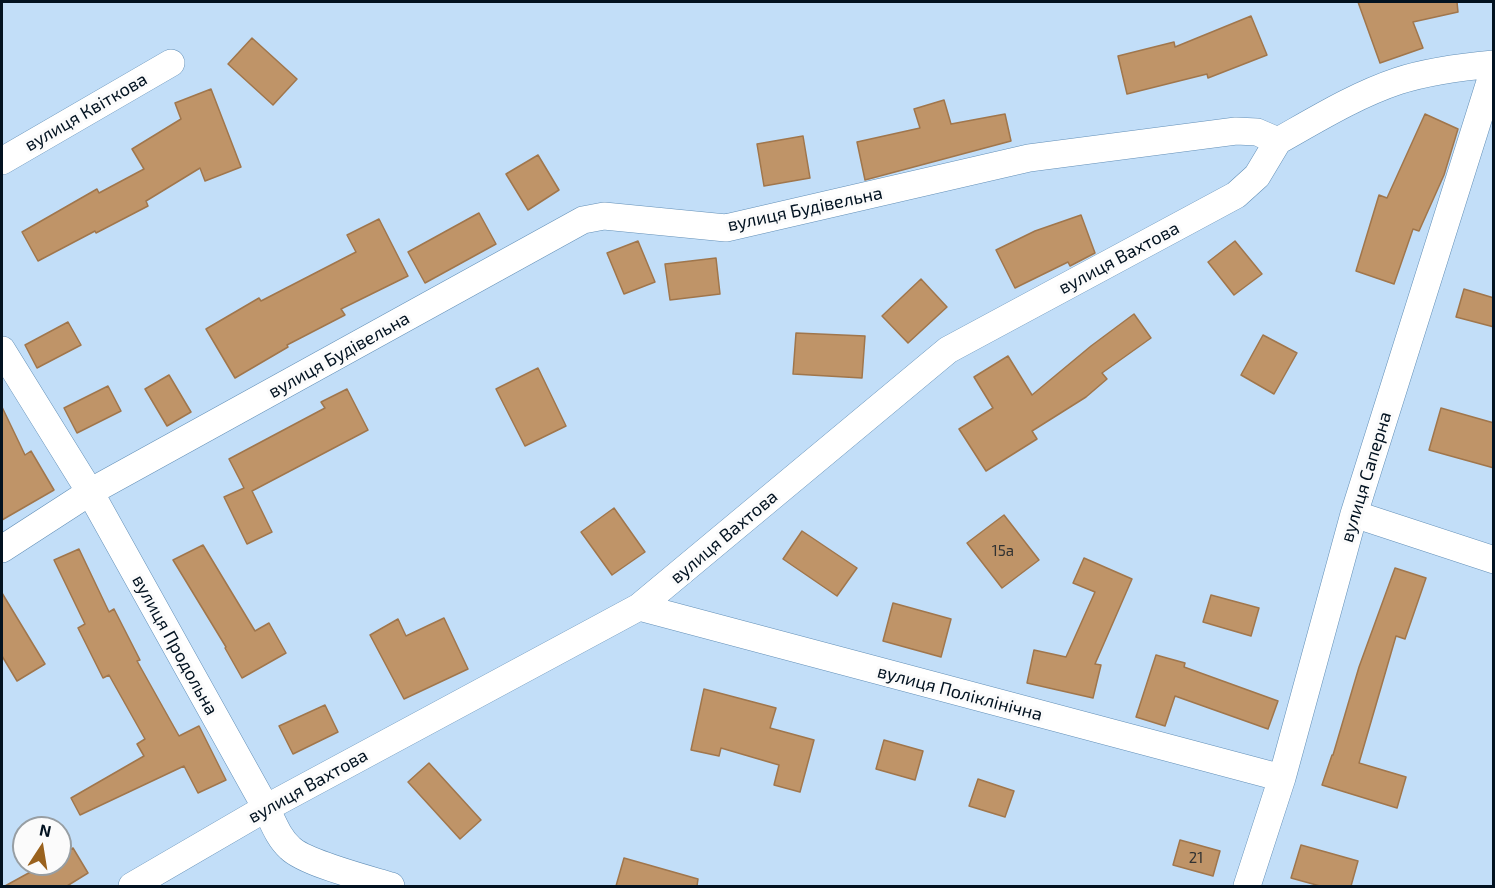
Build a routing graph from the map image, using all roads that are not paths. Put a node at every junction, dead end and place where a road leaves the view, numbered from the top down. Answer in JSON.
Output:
{"nodes":[{"id":1,"x":171,"y":63,"type":"dead end"},
{"id":2,"x":1494,"y":64,"type":"edge"},
{"id":3,"x":1494,"y":69,"type":"edge"},
{"id":4,"x":1278,"y":141,"type":"junction"},
{"id":5,"x":2,"y":161,"type":"edge"},
{"id":6,"x":2,"y":350,"type":"edge"},
{"id":7,"x":90,"y":492,"type":"junction"},
{"id":8,"x":1354,"y":514,"type":"junction"},
{"id":9,"x":2,"y":549,"type":"edge"},
{"id":10,"x":1494,"y":560,"type":"edge"},
{"id":11,"x":639,"y":607,"type":"junction"},
{"id":12,"x":1282,"y":778,"type":"junction"},
{"id":13,"x":266,"y":808,"type":"junction"},
{"id":14,"x":132,"y":886,"type":"edge"},
{"id":15,"x":391,"y":886,"type":"edge"},
{"id":16,"x":1247,"y":886,"type":"edge"}],
"edges":[{"from":1,"to":5,"type":"street","name":"вулиця Квіткова"},
{"from":2,"to":4,"type":"street"},
{"from":3,"to":8,"type":"street","name":"вулиця Саперна"},
{"from":4,"to":7,"type":"street","name":"вулиця Будівельна"},
{"from":4,"to":11,"type":"street","name":"вулиця Вахтова"},
{"from":6,"to":7,"type":"street","name":"вулиця Продольна"},
{"from":7,"to":9,"type":"street","name":"вулиця Будівельна"},
{"from":7,"to":13,"type":"street","name":"вулиця Продольна"},
{"from":8,"to":10,"type":"street"},
{"from":8,"to":12,"type":"street","name":"вулиця Саперна"},
{"from":11,"to":12,"type":"street","name":"вулиця Поліклінічна"},
{"from":11,"to":13,"type":"street","name":"вулиця Вахтова"},
{"from":12,"to":16,"type":"street","name":"вулиця Саперна"},
{"from":13,"to":14,"type":"street","name":"вулиця Вахтова"},
{"from":13,"to":15,"type":"street","name":"вулиця Продольна"}]}
